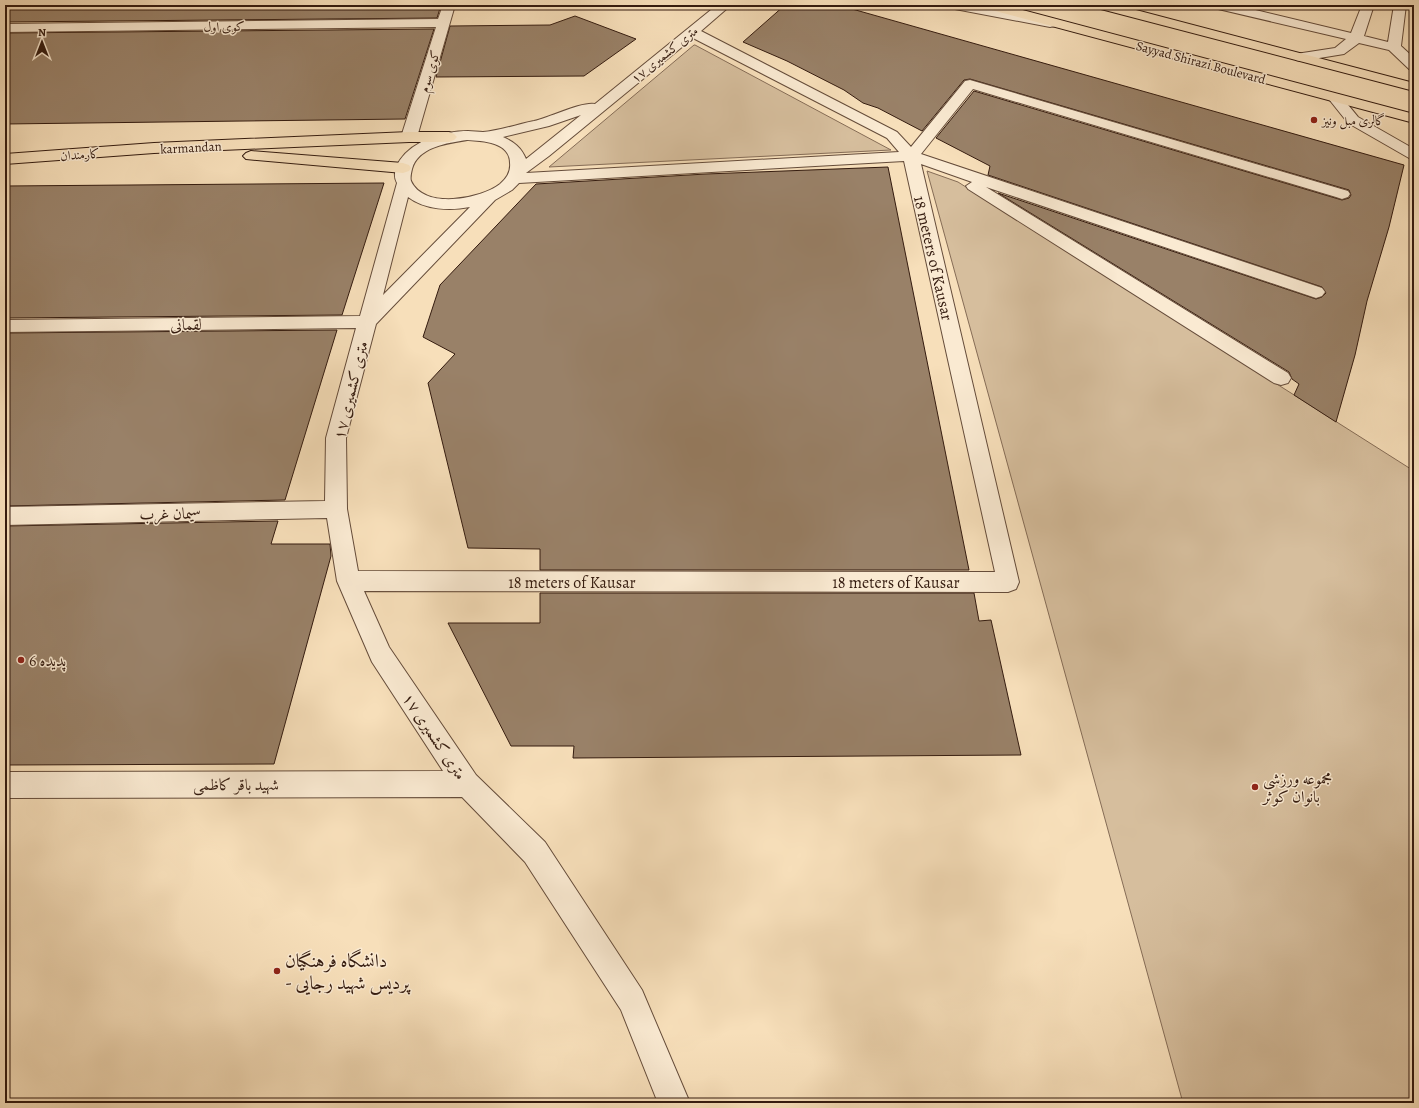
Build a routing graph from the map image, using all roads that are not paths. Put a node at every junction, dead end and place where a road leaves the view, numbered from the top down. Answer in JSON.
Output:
{"nodes":[{"id":1,"x":449,"y":5,"type":"edge"},
{"id":2,"x":725,"y":5,"type":"edge"},
{"id":3,"x":955,"y":5,"type":"edge"},
{"id":4,"x":989,"y":5,"type":"edge"},
{"id":5,"x":1102,"y":5,"type":"edge"},
{"id":6,"x":1219,"y":5,"type":"edge"},
{"id":7,"x":1368,"y":5,"type":"edge"},
{"id":8,"x":1400,"y":5,"type":"edge"},
{"id":9,"x":444,"y":23,"type":"junction"},
{"id":10,"x":5,"y":28,"type":"edge"},
{"id":11,"x":1078,"y":29,"type":"junction"},
{"id":12,"x":692,"y":32,"type":"junction"},
{"id":13,"x":1356,"y":38,"type":"junction"},
{"id":14,"x":1394,"y":48,"type":"junction"},
{"id":15,"x":1301,"y":57,"type":"junction"},
{"id":16,"x":1414,"y":66,"type":"edge"},
{"id":17,"x":1414,"y":87,"type":"edge"},
{"id":18,"x":1335,"y":98,"type":"junction"},
{"id":19,"x":603,"y":103,"type":"junction"},
{"id":20,"x":1414,"y":119,"type":"edge"},
{"id":21,"x":485,"y":136,"type":"junction"},
{"id":22,"x":409,"y":137,"type":"junction"},
{"id":23,"x":449,"y":137,"type":"junction"},
{"id":24,"x":154,"y":148,"type":"junction"},
{"id":25,"x":1414,"y":155,"type":"edge"},
{"id":26,"x":911,"y":156,"type":"junction"},
{"id":27,"x":5,"y":159,"type":"edge"},
{"id":28,"x":942,"y":167,"type":"junction"},
{"id":29,"x":516,"y":175,"type":"junction"},
{"id":30,"x":404,"y":176,"type":"junction"},
{"id":31,"x":1342,"y":194,"type":"dead end"},
{"id":32,"x":490,"y":196,"type":"junction"},
{"id":33,"x":1316,"y":292,"type":"dead end"},
{"id":34,"x":367,"y":322,"type":"junction"},
{"id":35,"x":5,"y":326,"type":"edge"},
{"id":36,"x":1280,"y":378,"type":"dead end"},
{"id":37,"x":336,"y":509,"type":"junction"},
{"id":38,"x":5,"y":516,"type":"edge"},
{"id":39,"x":348,"y":581,"type":"junction"},
{"id":40,"x":467,"y":784,"type":"junction"},
{"id":41,"x":5,"y":785,"type":"edge"},
{"id":42,"x":674,"y":1103,"type":"edge"}],
"edges":[{"from":1,"to":9,"type":"street","name":"کوی سوم"},
{"from":2,"to":12,"type":"street","name":"۱۷ متری کشمیری"},
{"from":3,"to":11,"type":"street"},
{"from":4,"to":11,"type":"main road","name":"Sayyad Shirazi Boulevard"},
{"from":5,"to":15,"type":"main road","name":"Sayyad Shirazi Boulevard"},
{"from":6,"to":13,"type":"street"},
{"from":7,"to":13,"type":"street"},
{"from":8,"to":14,"type":"street"},
{"from":9,"to":10,"type":"street","name":"کوی اول"},
{"from":9,"to":22,"type":"street","name":"کوی سوم"},
{"from":11,"to":18,"type":"main road","name":"Sayyad Shirazi Boulevard"},
{"from":12,"to":19,"type":"street","name":"۱۷ متری کشمیری"},
{"from":12,"to":26,"type":"street"},
{"from":13,"to":14,"type":"street"},
{"from":13,"to":15,"type":"street"},
{"from":14,"to":16,"type":"street"},
{"from":15,"to":17,"type":"main road","name":"Sayyad Shirazi Boulevard"},
{"from":18,"to":20,"type":"main road","name":"Sayyad Shirazi Boulevard"},
{"from":18,"to":25,"type":"street"},
{"from":19,"to":21,"type":"street"},
{"from":19,"to":29,"type":"street","name":"۱۷ متری کشمیری"},
{"from":21,"to":23,"type":"street"},
{"from":21,"to":29,"type":"street"},
{"from":22,"to":23,"type":"main road","name":"karmandan"},
{"from":22,"to":24,"type":"main road","name":"karmandan"},
{"from":23,"to":30,"type":"street"},
{"from":24,"to":27,"type":"main road","name":"کارمندان"},
{"from":24,"to":30,"type":"main road","name":"karmandan"},
{"from":26,"to":28,"type":"street"},
{"from":26,"to":29,"type":"street"},
{"from":26,"to":31,"type":"street"},
{"from":26,"to":39,"type":"street","name":"18 meters of Kausar"},
{"from":28,"to":33,"type":"street"},
{"from":28,"to":36,"type":"street"},
{"from":29,"to":32,"type":"street"},
{"from":30,"to":32,"type":"street"},
{"from":30,"to":34,"type":"street","name":"۱۷ متری کشمیری"},
{"from":32,"to":34,"type":"street"},
{"from":34,"to":35,"type":"street","name":"لقمانی"},
{"from":34,"to":37,"type":"street","name":"۱۷ متری کشمیری"},
{"from":37,"to":38,"type":"street","name":"سیمان غرب"},
{"from":37,"to":39,"type":"street","name":"۱۷ متری کشمیری"},
{"from":39,"to":40,"type":"street","name":"۱۷ متری کشمیری"},
{"from":40,"to":41,"type":"street","name":"شهید باقر کاظمی"},
{"from":40,"to":42,"type":"street","name":"۱۷ متری کشمیری"}]}
